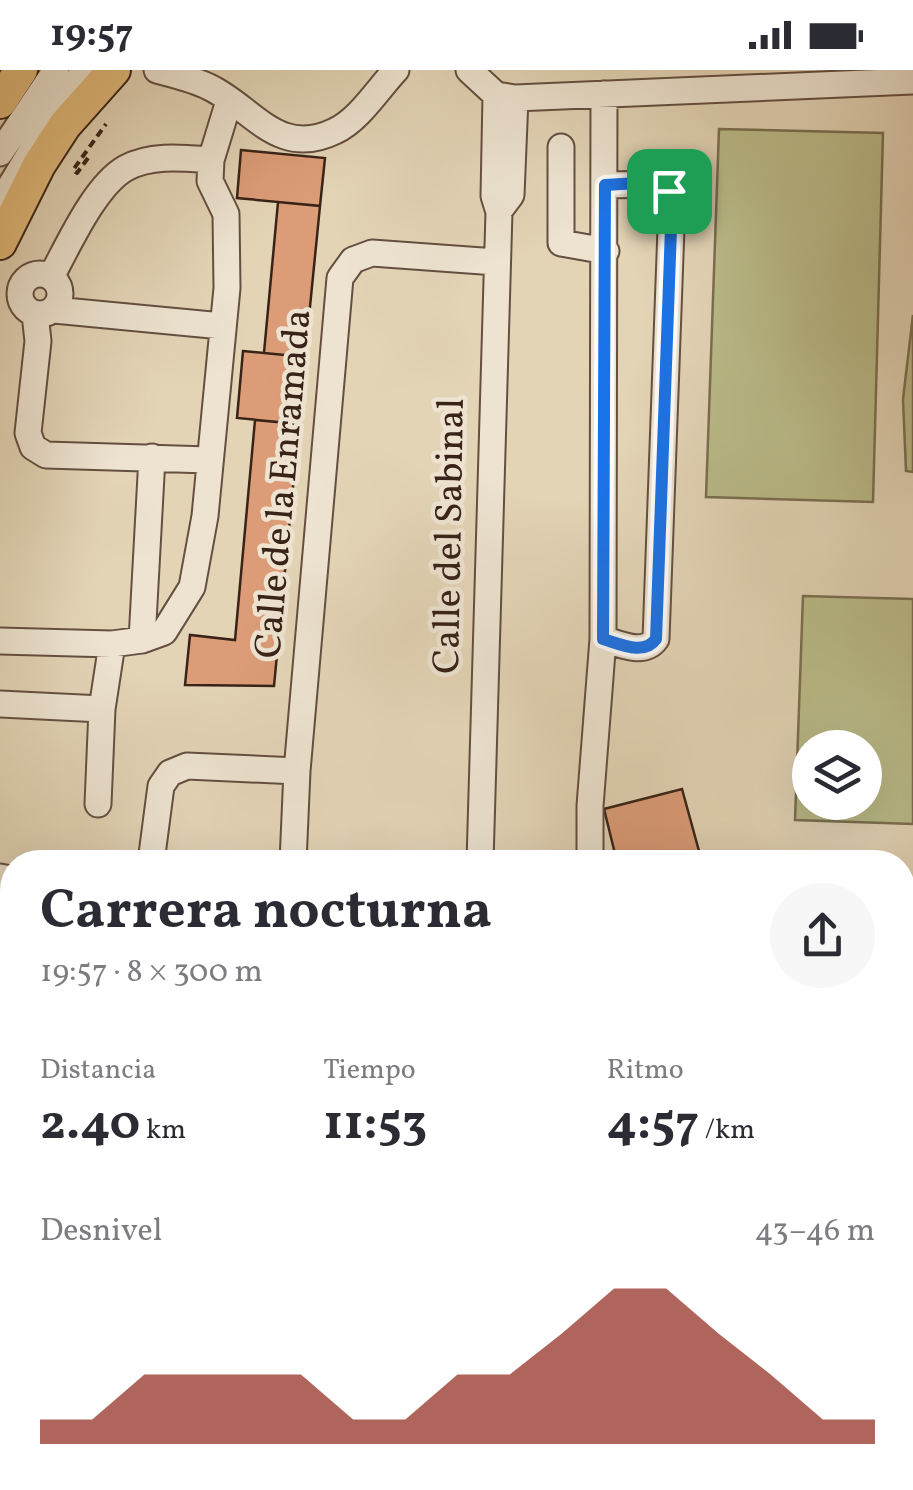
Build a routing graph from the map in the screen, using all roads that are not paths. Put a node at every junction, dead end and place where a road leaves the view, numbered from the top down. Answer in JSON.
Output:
{"nodes":[{"id":1,"x":21,"y":70,"type":"edge"},
{"id":2,"x":56,"y":70,"type":"edge"},
{"id":3,"x":85,"y":70,"type":"edge"},
{"id":4,"x":114,"y":70,"type":"edge"},
{"id":5,"x":157,"y":70,"type":"edge"},
{"id":6,"x":396,"y":70,"type":"edge"},
{"id":7,"x":469,"y":70,"type":"edge"},
{"id":8,"x":874,"y":76,"type":"edge"},
{"id":9,"x":913,"y":81,"type":"edge"},
{"id":10,"x":223,"y":86,"type":"edge"},
{"id":11,"x":604,"y":94,"type":"junction"},
{"id":12,"x":506,"y":97,"type":"junction"},
{"id":13,"x":0,"y":102,"type":"edge"},
{"id":14,"x":561,"y":147,"type":"dead end"},
{"id":15,"x":0,"y":153,"type":"edge"},
{"id":16,"x":211,"y":160,"type":"junction"},
{"id":17,"x":605,"y":185,"type":"junction"},
{"id":18,"x":0,"y":203,"type":"edge"},
{"id":19,"x":0,"y":243,"type":"edge"},
{"id":20,"x":606,"y":250,"type":"junction"},
{"id":21,"x":496,"y":262,"type":"junction"},
{"id":22,"x":51,"y":277,"type":"junction"},
{"id":23,"x":10,"y":283,"type":"edge"},
{"id":24,"x":44,"y":312,"type":"junction"},
{"id":25,"x":222,"y":326,"type":"junction"},
{"id":26,"x":152,"y":457,"type":"junction"},
{"id":27,"x":209,"y":460,"type":"junction"},
{"id":28,"x":603,"y":639,"type":"junction"},
{"id":29,"x":142,"y":640,"type":"junction"},
{"id":30,"x":0,"y":641,"type":"edge"},
{"id":31,"x":112,"y":644,"type":"junction"},
{"id":32,"x":0,"y":704,"type":"edge"},
{"id":33,"x":102,"y":709,"type":"junction"},
{"id":34,"x":297,"y":772,"type":"junction"},
{"id":35,"x":98,"y":804,"type":"dead end"},
{"id":36,"x":153,"y":850,"type":"edge"},
{"id":37,"x":294,"y":850,"type":"edge"},
{"id":38,"x":480,"y":850,"type":"edge"},
{"id":39,"x":590,"y":850,"type":"edge"}],
"edges":[{"from":1,"to":13,"type":"main road"},
{"from":2,"to":15,"type":"street"},
{"from":3,"to":18,"type":"street"},
{"from":4,"to":19,"type":"main road"},
{"from":5,"to":10,"type":"street"},
{"from":6,"to":10,"type":"street"},
{"from":7,"to":12,"type":"street"},
{"from":8,"to":9,"type":"street"},
{"from":8,"to":11,"type":"street"},
{"from":10,"to":16,"type":"street"},
{"from":11,"to":12,"type":"street"},
{"from":11,"to":17,"type":"street"},
{"from":12,"to":21,"type":"street","name":"Calle del Sabinal"},
{"from":14,"to":20,"type":"street"},
{"from":16,"to":22,"type":"street"},
{"from":16,"to":25,"type":"street"},
{"from":17,"to":20,"type":"street"},
{"from":17,"to":28,"type":"street"},
{"from":20,"to":28,"type":"street"},
{"from":21,"to":34,"type":"street","name":"Calle de la Enramada"},
{"from":21,"to":38,"type":"street","name":"Calle del Sabinal"},
{"from":22,"to":23,"type":"street"},
{"from":22,"to":24,"type":"street"},
{"from":23,"to":24,"type":"street"},
{"from":24,"to":25,"type":"street"},
{"from":24,"to":26,"type":"street"},
{"from":25,"to":27,"type":"street"},
{"from":26,"to":27,"type":"street"},
{"from":26,"to":29,"type":"street"},
{"from":27,"to":29,"type":"street"},
{"from":28,"to":39,"type":"street"},
{"from":29,"to":31,"type":"street"},
{"from":30,"to":31,"type":"street"},
{"from":31,"to":33,"type":"street"},
{"from":32,"to":33,"type":"street"},
{"from":33,"to":35,"type":"street"},
{"from":34,"to":36,"type":"street"},
{"from":34,"to":37,"type":"street","name":"Calle de la Enramada"}]}
